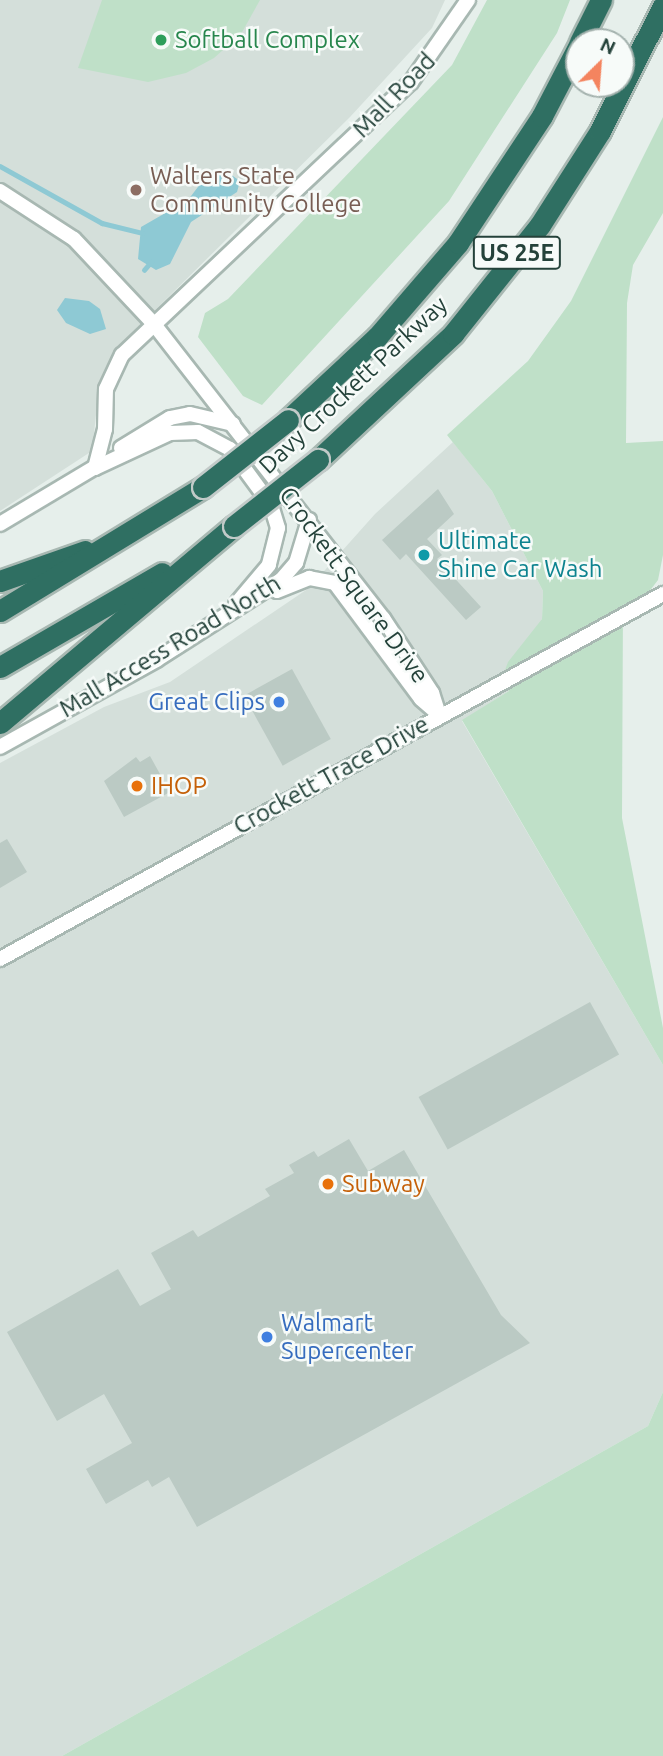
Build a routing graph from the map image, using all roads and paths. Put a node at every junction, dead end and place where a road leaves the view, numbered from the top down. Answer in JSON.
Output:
{"nodes":[{"id":1,"x":468,"y":0,"type":"edge"},
{"id":2,"x":601,"y":0,"type":"edge"},
{"id":3,"x":663,"y":6,"type":"edge"},
{"id":4,"x":587,"y":28,"type":"edge"},
{"id":5,"x":565,"y":71,"type":"edge"},
{"id":6,"x":0,"y":191,"type":"edge"},
{"id":7,"x":153,"y":323,"type":"junction"},
{"id":8,"x":234,"y":425,"type":"junction"},
{"id":9,"x":95,"y":468,"type":"junction"},
{"id":10,"x":309,"y":520,"type":"junction"},
{"id":11,"x":0,"y":524,"type":"edge"},
{"id":12,"x":234,"y":526,"type":"junction"},
{"id":13,"x":133,"y":533,"type":"junction"},
{"id":14,"x":0,"y":581,"type":"edge"},
{"id":15,"x":663,"y":594,"type":"edge"},
{"id":16,"x":0,"y":611,"type":"edge"},
{"id":17,"x":220,"y":620,"type":"junction"},
{"id":18,"x":0,"y":667,"type":"edge"},
{"id":19,"x":439,"y":715,"type":"junction"},
{"id":20,"x":0,"y":723,"type":"edge"},
{"id":21,"x":0,"y":747,"type":"edge"},
{"id":22,"x":0,"y":959,"type":"edge"}],
"edges":[{"from":1,"to":7,"type":"street","name":"Mall Road"},
{"from":2,"to":4,"type":"highway","name":"Davy Crockett Parkway","number":"US 25E"},
{"from":3,"to":12,"type":"highway","name":"Davy Crockett Parkway","number":"US 25E","bridge":true},
{"from":5,"to":13,"type":"highway","name":"Davy Crockett Parkway","number":"US 25E","bridge":true},
{"from":6,"to":7,"type":"street","name":"Crockett Square Drive"},
{"from":7,"to":8,"type":"street","name":"Crockett Square Drive"},
{"from":7,"to":9,"type":"street","name":"Mall Road"},
{"from":8,"to":9,"type":"street"},
{"from":8,"to":10,"type":"street","name":"Crockett Square Drive"},
{"from":9,"to":11,"type":"street"},
{"from":9,"to":17,"type":"street"},
{"from":10,"to":17,"type":"street","name":"Mall Access Road North"},
{"from":10,"to":19,"type":"street","name":"Crockett Square Drive"},
{"from":12,"to":18,"type":"highway","name":"Davy Crockett Parkway","number":"US 25E"},
{"from":12,"to":20,"type":"highway"},
{"from":13,"to":14,"type":"highway"},
{"from":13,"to":16,"type":"highway","name":"Davy Crockett Parkway","number":"US 25E"},
{"from":15,"to":19,"type":"street","name":"Crockett Trace Drive"},
{"from":17,"to":19,"type":"street","name":"Crockett Square Drive"},
{"from":17,"to":21,"type":"street","name":"Mall Access Road North"},
{"from":19,"to":22,"type":"street","name":"Crockett Trace Drive"}]}
